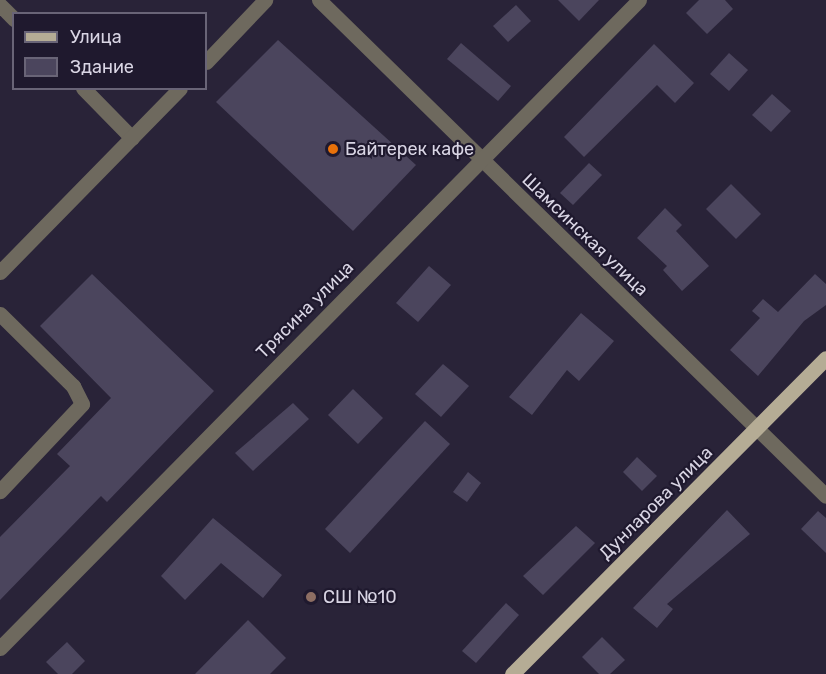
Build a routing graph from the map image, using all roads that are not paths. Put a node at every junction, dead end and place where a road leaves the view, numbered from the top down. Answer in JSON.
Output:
{"nodes":[{"id":1,"x":265,"y":0,"type":"edge"},
{"id":2,"x":319,"y":0,"type":"edge"},
{"id":3,"x":639,"y":0,"type":"edge"},
{"id":4,"x":0,"y":5,"type":"edge"},
{"id":5,"x":12,"y":17,"type":"edge"},
{"id":6,"x":207,"y":61,"type":"edge"},
{"id":7,"x":85,"y":90,"type":"edge"},
{"id":8,"x":178,"y":90,"type":"edge"},
{"id":9,"x":132,"y":138,"type":"junction"},
{"id":10,"x":479,"y":159,"type":"junction"},
{"id":11,"x":0,"y":272,"type":"edge"},
{"id":12,"x":0,"y":314,"type":"edge"},
{"id":13,"x":826,"y":358,"type":"edge"},
{"id":14,"x":756,"y":430,"type":"junction"},
{"id":15,"x":0,"y":491,"type":"edge"},
{"id":16,"x":826,"y":496,"type":"edge"},
{"id":17,"x":0,"y":648,"type":"edge"},
{"id":18,"x":512,"y":674,"type":"edge"}],
"edges":[{"from":1,"to":6,"type":"street"},
{"from":2,"to":10,"type":"street","name":"Шамсинская улица"},
{"from":3,"to":10,"type":"street","name":"Трясина улица"},
{"from":4,"to":5,"type":"street"},
{"from":7,"to":9,"type":"street"},
{"from":8,"to":9,"type":"street"},
{"from":9,"to":11,"type":"street"},
{"from":10,"to":14,"type":"street","name":"Шамсинская улица"},
{"from":10,"to":17,"type":"street","name":"Трясина улица"},
{"from":12,"to":15,"type":"street"},
{"from":13,"to":14,"type":"main road","name":"Дунларова улица"},
{"from":14,"to":16,"type":"street","name":"Шамсинская улица"},
{"from":14,"to":18,"type":"main road","name":"Дунларова улица"}]}
